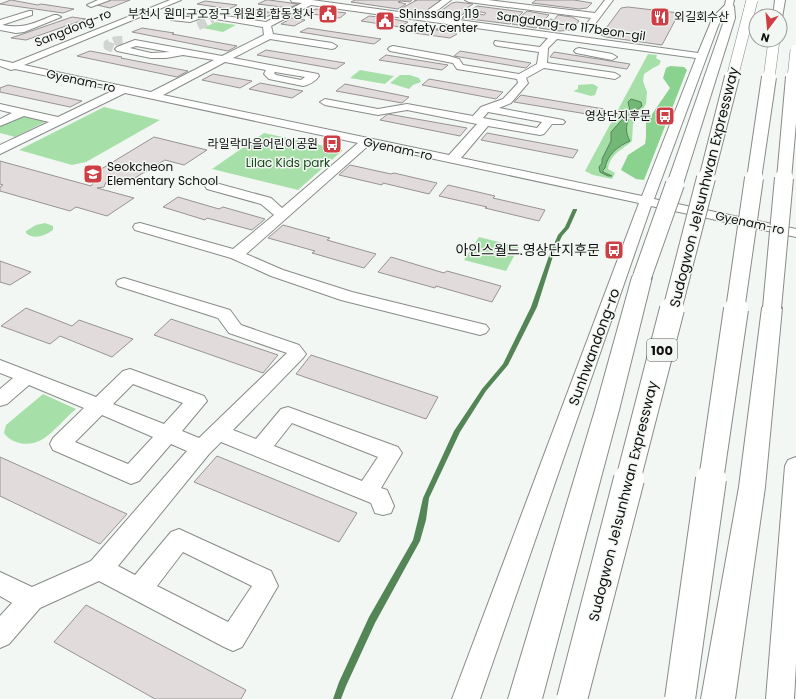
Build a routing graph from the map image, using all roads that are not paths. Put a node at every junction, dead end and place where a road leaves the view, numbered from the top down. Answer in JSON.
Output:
{"nodes":[{"id":1,"x":106,"y":0,"type":"edge"},
{"id":2,"x":177,"y":0,"type":"edge"},
{"id":3,"x":295,"y":0,"type":"edge"},
{"id":4,"x":447,"y":0,"type":"edge"},
{"id":5,"x":469,"y":0,"type":"edge"},
{"id":6,"x":752,"y":0,"type":"edge"},
{"id":7,"x":595,"y":1,"type":"edge"},
{"id":8,"x":608,"y":1,"type":"edge"},
{"id":9,"x":310,"y":2,"type":"junction"},
{"id":10,"x":91,"y":5,"type":"dead end"},
{"id":11,"x":730,"y":8,"type":"edge"},
{"id":12,"x":16,"y":11,"type":"dead end"},
{"id":13,"x":29,"y":13,"type":"dead end"},
{"id":14,"x":40,"y":15,"type":"dead end"},
{"id":15,"x":202,"y":15,"type":"tunnel mouth"},
{"id":16,"x":0,"y":16,"type":"edge"},
{"id":17,"x":596,"y":16,"type":"junction"},
{"id":18,"x":57,"y":17,"type":"dead end"},
{"id":19,"x":422,"y":18,"type":"junction"},
{"id":20,"x":267,"y":25,"type":"junction"},
{"id":21,"x":1,"y":26,"type":"edge"},
{"id":22,"x":269,"y":36,"type":"junction"},
{"id":23,"x":555,"y":36,"type":"junction"},
{"id":24,"x":579,"y":39,"type":"junction"},
{"id":25,"x":498,"y":43,"type":"dead end"},
{"id":26,"x":332,"y":46,"type":"dead end"},
{"id":27,"x":545,"y":48,"type":"junction"},
{"id":28,"x":773,"y":48,"type":"edge"},
{"id":29,"x":116,"y":49,"type":"tunnel mouth"},
{"id":30,"x":393,"y":49,"type":"dead end"},
{"id":31,"x":796,"y":50,"type":"edge"},
{"id":32,"x":701,"y":56,"type":"junction"},
{"id":33,"x":612,"y":57,"type":"dead end"},
{"id":34,"x":223,"y":59,"type":"junction"},
{"id":35,"x":0,"y":63,"type":"edge"},
{"id":36,"x":542,"y":65,"type":"junction"},
{"id":37,"x":13,"y":66,"type":"junction"},
{"id":38,"x":272,"y":68,"type":"dead end"},
{"id":39,"x":0,"y":71,"type":"edge"},
{"id":40,"x":615,"y":76,"type":"dead end"},
{"id":41,"x":521,"y":77,"type":"junction"},
{"id":42,"x":123,"y":90,"type":"junction"},
{"id":43,"x":152,"y":96,"type":"junction"},
{"id":44,"x":430,"y":99,"type":"dead end"},
{"id":45,"x":325,"y":102,"type":"dead end"},
{"id":46,"x":470,"y":106,"type":"dead end"},
{"id":47,"x":0,"y":107,"type":"edge"},
{"id":48,"x":205,"y":107,"type":"junction"},
{"id":49,"x":485,"y":109,"type":"junction"},
{"id":50,"x":420,"y":110,"type":"junction"},
{"id":51,"x":23,"y":112,"type":"junction"},
{"id":52,"x":192,"y":115,"type":"dead end"},
{"id":53,"x":59,"y":121,"type":"junction"},
{"id":54,"x":480,"y":121,"type":"junction"},
{"id":55,"x":0,"y":123,"type":"edge"},
{"id":56,"x":366,"y":142,"type":"junction"},
{"id":57,"x":0,"y":150,"type":"edge"},
{"id":58,"x":452,"y":160,"type":"junction"},
{"id":59,"x":212,"y":186,"type":"dead end"},
{"id":60,"x":646,"y":202,"type":"junction"},
{"id":61,"x":282,"y":215,"type":"junction"},
{"id":62,"x":140,"y":227,"type":"dead end"},
{"id":63,"x":796,"y":233,"type":"edge"},
{"id":64,"x":236,"y":255,"type":"junction"},
{"id":65,"x":124,"y":283,"type":"dead end"},
{"id":66,"x":480,"y":329,"type":"dead end"},
{"id":67,"x":0,"y":366,"type":"edge"},
{"id":68,"x":27,"y":377,"type":"junction"},
{"id":69,"x":0,"y":399,"type":"edge"},
{"id":70,"x":99,"y":406,"type":"junction"},
{"id":71,"x":218,"y":432,"type":"junction"},
{"id":72,"x":167,"y":434,"type":"junction"},
{"id":73,"x":202,"y":448,"type":"junction"},
{"id":74,"x":260,"y":449,"type":"junction"},
{"id":75,"x":796,"y":466,"type":"edge"},
{"id":76,"x":100,"y":569,"type":"junction"},
{"id":77,"x":0,"y":583,"type":"edge"},
{"id":78,"x":139,"y":589,"type":"junction"},
{"id":79,"x":31,"y":600,"type":"junction"},
{"id":80,"x":0,"y":634,"type":"edge"},
{"id":81,"x":466,"y":699,"type":"edge"},
{"id":82,"x":525,"y":699,"type":"edge"},
{"id":83,"x":572,"y":699,"type":"edge"},
{"id":84,"x":680,"y":699,"type":"edge"},
{"id":85,"x":718,"y":699,"type":"edge"},
{"id":86,"x":780,"y":699,"type":"edge"}],
"edges":[{"from":1,"to":10,"type":"street"},
{"from":2,"to":37,"type":"street","name":"Sangdong-ro"},
{"from":3,"to":9,"type":"street","name":"Sangdong-ro 117beon-gil"},
{"from":4,"to":19,"type":"street"},
{"from":5,"to":17,"type":"street"},
{"from":6,"to":83,"type":"highway","name":"Sudogwon Je1sunhwan Expressway","number":"100","bridge":true},
{"from":7,"to":8,"type":"street"},
{"from":8,"to":17,"type":"street"},
{"from":9,"to":19,"type":"street","name":"Sangdong-ro 117beon-gil"},
{"from":9,"to":20,"type":"street"},
{"from":11,"to":32,"type":"street","name":"Sunhwandong-ro"},
{"from":11,"to":82,"type":"highway","bridge":true},
{"from":12,"to":16,"type":"street"},
{"from":13,"to":21,"type":"street"},
{"from":14,"to":21,"type":"street"},
{"from":15,"to":20,"type":"street"},
{"from":17,"to":24,"type":"street"},
{"from":18,"to":21,"type":"street"},
{"from":19,"to":23,"type":"street","name":"Sangdong-ro 117beon-gil"},
{"from":20,"to":22,"type":"street"},
{"from":22,"to":26,"type":"street"},
{"from":22,"to":34,"type":"street"},
{"from":23,"to":24,"type":"street","name":"Sangdong-ro 117beon-gil"},
{"from":23,"to":27,"type":"street"},
{"from":24,"to":32,"type":"street","name":"Sangdong-ro 117beon-gil"},
{"from":25,"to":27,"type":"street"},
{"from":27,"to":33,"type":"street"},
{"from":27,"to":36,"type":"street"},
{"from":28,"to":84,"type":"highway","bridge":true},
{"from":29,"to":34,"type":"street"},
{"from":30,"to":41,"type":"street"},
{"from":31,"to":85,"type":"highway","bridge":true},
{"from":32,"to":60,"type":"street","name":"Sunhwandong-ro"},
{"from":34,"to":38,"type":"street"},
{"from":34,"to":43,"type":"street"},
{"from":35,"to":37,"type":"street","name":"Gyenam-ro"},
{"from":36,"to":40,"type":"street"},
{"from":36,"to":41,"type":"street"},
{"from":37,"to":39,"type":"street","name":"Sangdong-ro"},
{"from":37,"to":42,"type":"street","name":"Gyenam-ro"},
{"from":41,"to":49,"type":"street"},
{"from":42,"to":43,"type":"street","name":"Gyenam-ro"},
{"from":42,"to":53,"type":"street"},
{"from":43,"to":48,"type":"street","name":"Gyenam-ro"},
{"from":44,"to":50,"type":"street"},
{"from":45,"to":50,"type":"street"},
{"from":46,"to":49,"type":"street"},
{"from":47,"to":51,"type":"street"},
{"from":48,"to":52,"type":"street"},
{"from":48,"to":56,"type":"street","name":"Gyenam-ro"},
{"from":49,"to":54,"type":"street"},
{"from":49,"to":54,"type":"street"},
{"from":50,"to":54,"type":"street"},
{"from":51,"to":53,"type":"street"},
{"from":51,"to":55,"type":"street"},
{"from":53,"to":57,"type":"street"},
{"from":54,"to":58,"type":"street"},
{"from":56,"to":58,"type":"street","name":"Gyenam-ro"},
{"from":56,"to":61,"type":"street"},
{"from":58,"to":60,"type":"street","name":"Gyenam-ro"},
{"from":59,"to":61,"type":"street"},
{"from":60,"to":63,"type":"street","name":"Gyenam-ro"},
{"from":60,"to":81,"type":"street","name":"Sunhwandong-ro"},
{"from":61,"to":64,"type":"street"},
{"from":62,"to":64,"type":"street"},
{"from":64,"to":66,"type":"street"},
{"from":65,"to":71,"type":"street"},
{"from":67,"to":68,"type":"street"},
{"from":68,"to":69,"type":"street"},
{"from":68,"to":70,"type":"street"},
{"from":70,"to":72,"type":"street"},
{"from":70,"to":72,"type":"street"},
{"from":70,"to":72,"type":"street"},
{"from":71,"to":73,"type":"street"},
{"from":71,"to":74,"type":"street"},
{"from":72,"to":73,"type":"street"},
{"from":73,"to":76,"type":"street"},
{"from":74,"to":74,"type":"street"},
{"from":75,"to":86,"type":"street"},
{"from":76,"to":78,"type":"street"},
{"from":76,"to":79,"type":"street"},
{"from":77,"to":79,"type":"street"},
{"from":78,"to":78,"type":"street"},
{"from":79,"to":80,"type":"street"}]}
